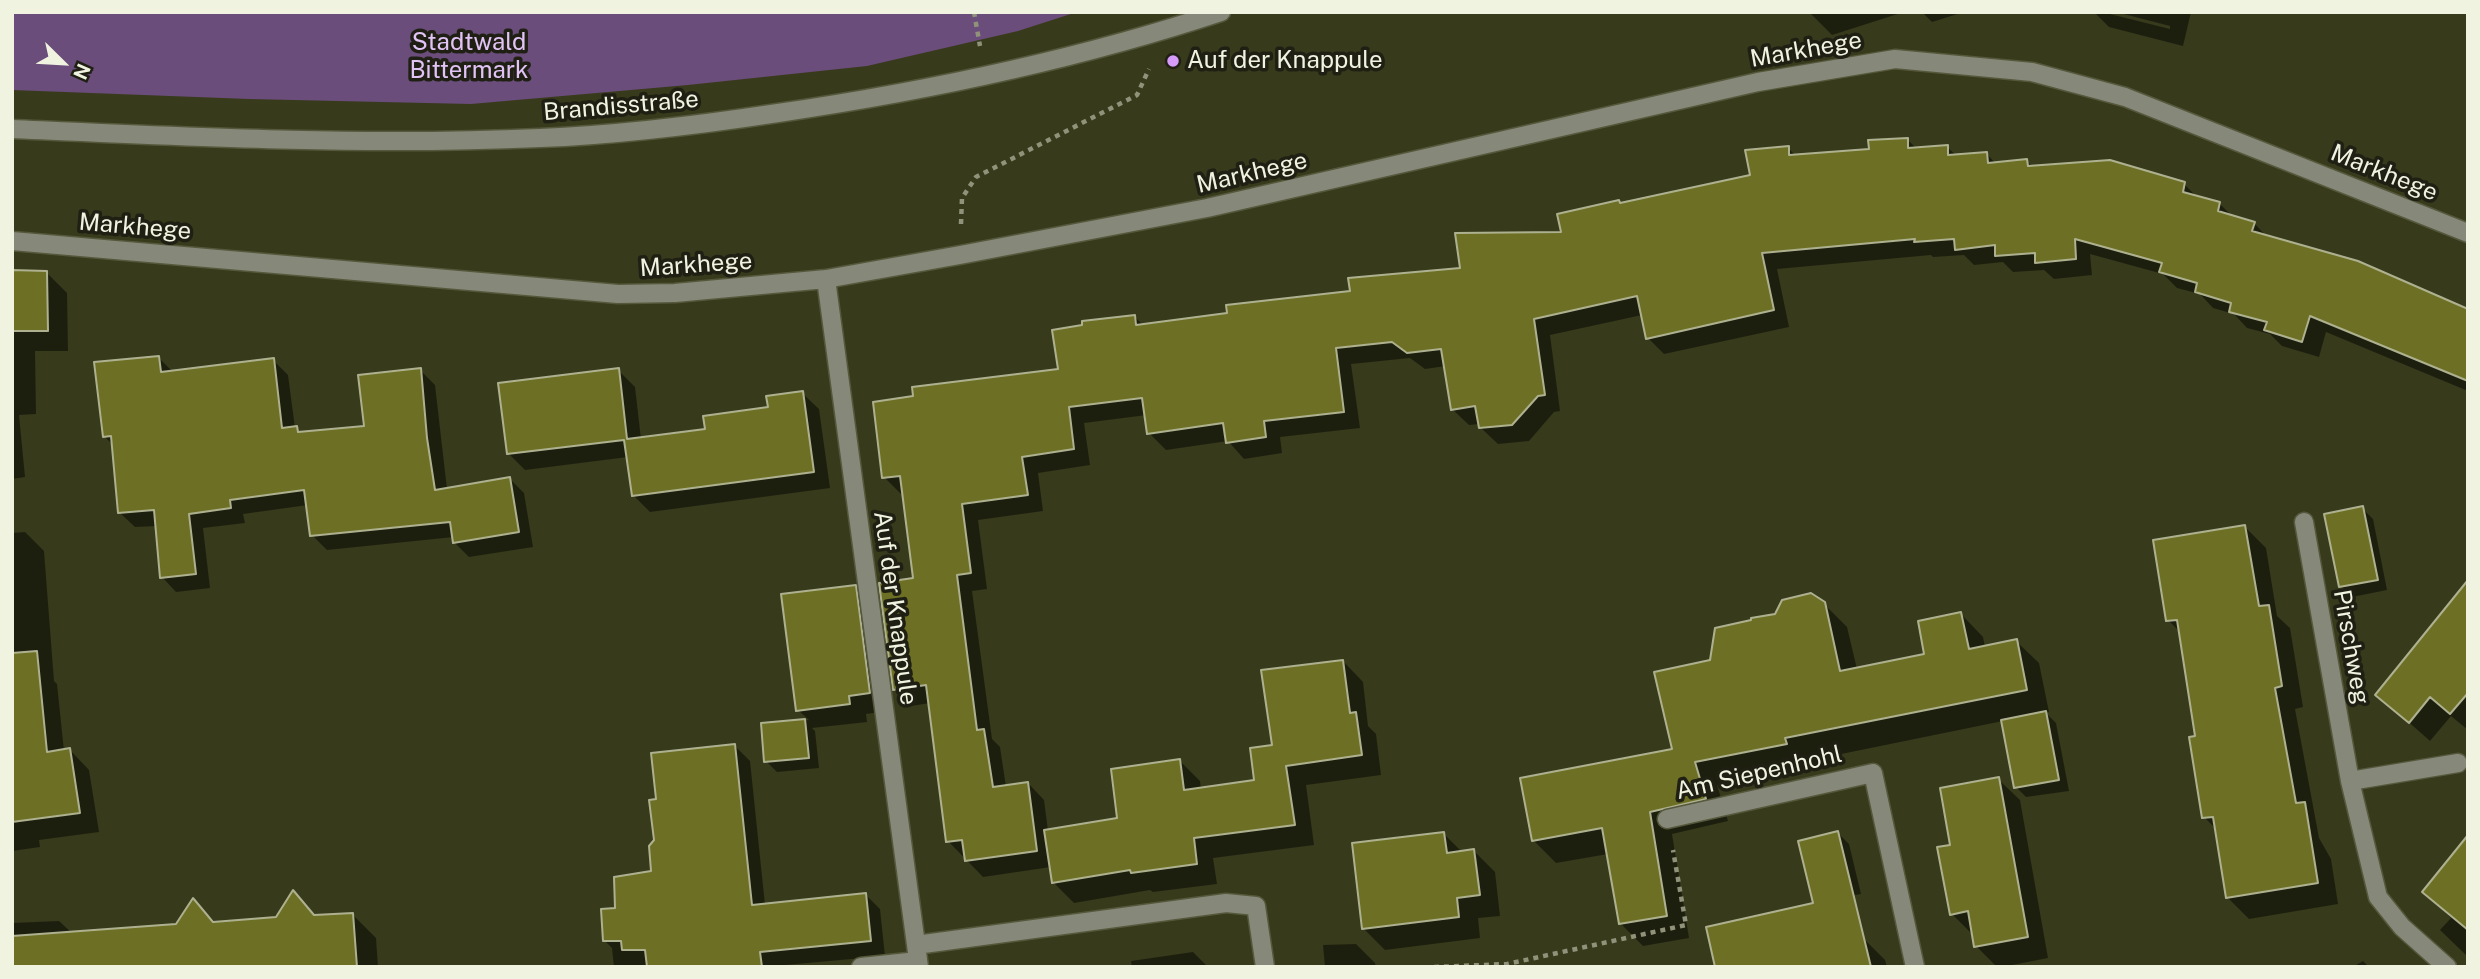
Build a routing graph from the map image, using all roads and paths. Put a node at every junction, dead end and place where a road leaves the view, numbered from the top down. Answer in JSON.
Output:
{"nodes":[{"id":1,"x":974,"y":12,"type":"edge"},
{"id":2,"x":1221,"y":12,"type":"edge"},
{"id":3,"x":1167,"y":30,"type":"junction"},
{"id":4,"x":977,"y":33,"type":"dead end"},
{"id":5,"x":12,"y":130,"type":"edge"},
{"id":6,"x":2468,"y":233,"type":"edge"},
{"id":7,"x":12,"y":241,"type":"edge"},
{"id":8,"x":960,"y":255,"type":"junction"},
{"id":9,"x":826,"y":279,"type":"junction"},
{"id":10,"x":2304,"y":522,"type":"dead end"},
{"id":11,"x":2458,"y":763,"type":"dead end"},
{"id":12,"x":2350,"y":781,"type":"junction"},
{"id":13,"x":1667,"y":819,"type":"joint"},
{"id":14,"x":918,"y":957,"type":"edge"},
{"id":15,"x":860,"y":967,"type":"edge"},
{"id":16,"x":1265,"y":967,"type":"edge"},
{"id":17,"x":1434,"y":967,"type":"edge"},
{"id":18,"x":1915,"y":967,"type":"edge"},
{"id":19,"x":2447,"y":967,"type":"edge"}],
"edges":[{"from":1,"to":4,"type":"path"},
{"from":2,"to":3,"type":"street","name":"Brandisstraße"},
{"from":3,"to":5,"type":"street","name":"Brandisstraße"},
{"from":3,"to":8,"type":"path"},
{"from":6,"to":8,"type":"street","name":"Markhege"},
{"from":7,"to":9,"type":"street","name":"Markhege"},
{"from":8,"to":9,"type":"street","name":"Markhege"},
{"from":9,"to":14,"type":"street","name":"Auf der Knappule"},
{"from":10,"to":12,"type":"street","name":"Pirschweg"},
{"from":11,"to":12,"type":"street"},
{"from":12,"to":19,"type":"street","name":"Pirschweg"},
{"from":13,"to":17,"type":"path"},
{"from":13,"to":18,"type":"street","name":"Am Siepenhohl"},
{"from":14,"to":15,"type":"street"},
{"from":14,"to":16,"type":"street"}]}
